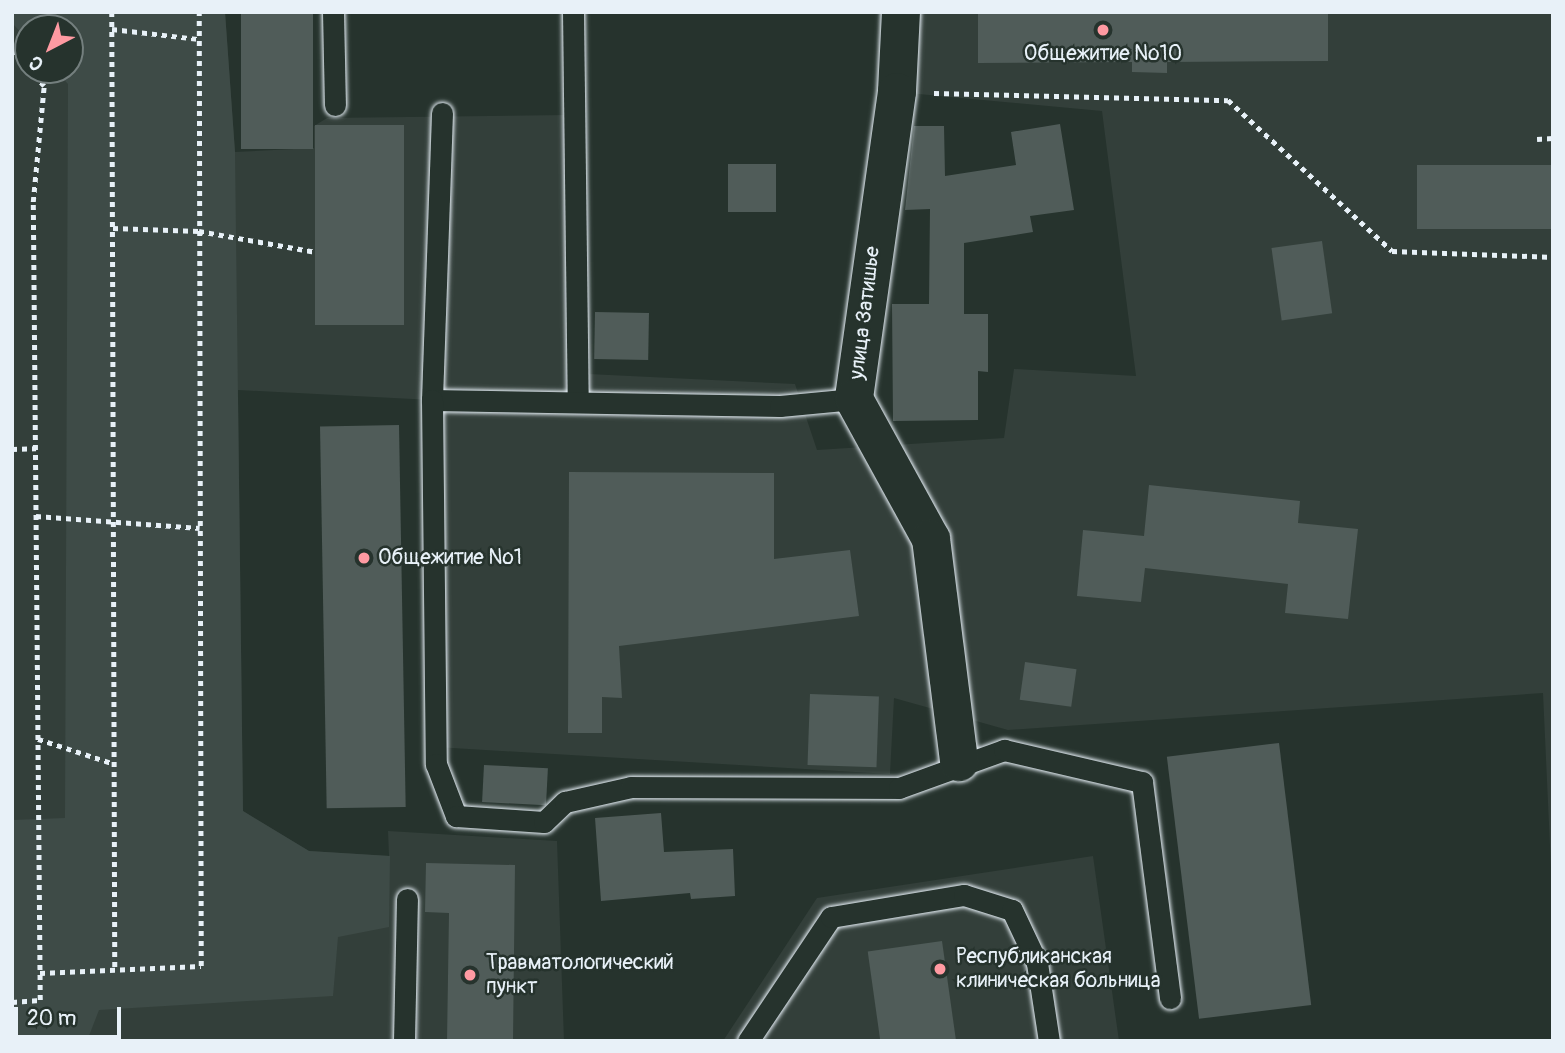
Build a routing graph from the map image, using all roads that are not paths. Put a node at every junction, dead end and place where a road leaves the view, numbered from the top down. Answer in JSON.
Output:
{"nodes":[{"id":1,"x":333,"y":12,"type":"edge"},
{"id":2,"x":573,"y":12,"type":"edge"},
{"id":3,"x":901,"y":12,"type":"edge"},
{"id":4,"x":335,"y":105,"type":"dead end"},
{"id":5,"x":442,"y":113,"type":"dead end"},
{"id":6,"x":854,"y":399,"type":"junction"},
{"id":7,"x":432,"y":400,"type":"junction"},
{"id":8,"x":579,"y":401,"type":"junction"},
{"id":9,"x":959,"y":762,"type":"junction"},
{"id":10,"x":407,"y":899,"type":"dead end"},
{"id":11,"x":1170,"y":998,"type":"dead end"},
{"id":12,"x":404,"y":1041,"type":"edge"},
{"id":13,"x":748,"y":1041,"type":"edge"},
{"id":14,"x":1049,"y":1041,"type":"edge"}],
"edges":[{"from":1,"to":4,"type":"lane"},
{"from":2,"to":8,"type":"lane"},
{"from":3,"to":6,"type":"street","name":"улица Затишье"},
{"from":5,"to":7,"type":"lane"},
{"from":6,"to":8,"type":"lane"},
{"from":6,"to":9,"type":"street","name":"улица Затишье"},
{"from":7,"to":8,"type":"lane"},
{"from":7,"to":9,"type":"lane"},
{"from":9,"to":11,"type":"lane"},
{"from":10,"to":12,"type":"lane"},
{"from":13,"to":14,"type":"lane"}]}
